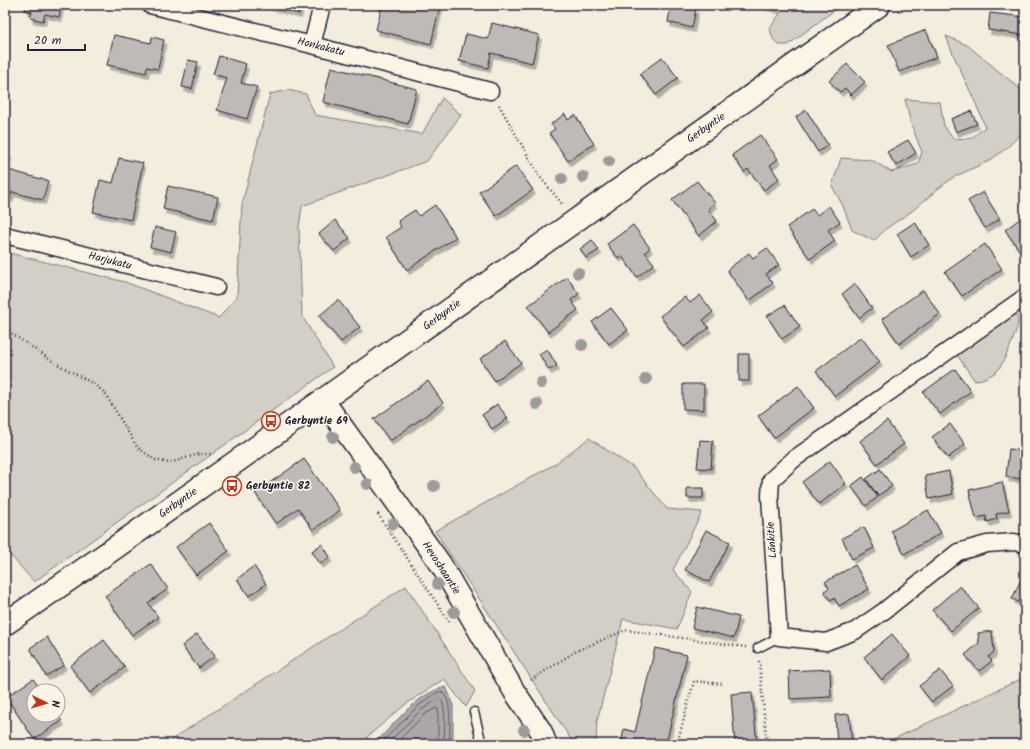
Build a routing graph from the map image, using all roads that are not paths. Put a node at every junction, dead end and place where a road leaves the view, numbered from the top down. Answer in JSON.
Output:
{"nodes":[{"id":1,"x":150,"y":5,"type":"edge"},
{"id":2,"x":322,"y":5,"type":"edge"},
{"id":3,"x":878,"y":5,"type":"edge"},
{"id":4,"x":312,"y":45,"type":"junction"},
{"id":5,"x":490,"y":91,"type":"road end"},
{"id":6,"x":5,"y":235,"type":"edge"},
{"id":7,"x":216,"y":287,"type":"dead end"},
{"id":8,"x":1025,"y":297,"type":"edge"},
{"id":9,"x":323,"y":400,"type":"junction"},
{"id":10,"x":1025,"y":544,"type":"edge"},
{"id":11,"x":5,"y":624,"type":"edge"},
{"id":12,"x":779,"y":637,"type":"junction"},
{"id":13,"x":758,"y":648,"type":"road end"},
{"id":14,"x":474,"y":712,"type":"dead end"},
{"id":15,"x":482,"y":744,"type":"edge"},
{"id":16,"x":546,"y":744,"type":"edge"}],
"edges":[{"from":1,"to":4,"type":"street","name":"Honkakatu"},
{"from":2,"to":4,"type":"street"},
{"from":3,"to":9,"type":"main road","name":"Gerbyntie"},
{"from":4,"to":5,"type":"street","name":"Honkakatu"},
{"from":6,"to":7,"type":"street","name":"Harjukatu"},
{"from":8,"to":12,"type":"street","name":"Länkitie"},
{"from":9,"to":11,"type":"main road","name":"Gerbyntie"},
{"from":9,"to":16,"type":"street","name":"Hevoshaantie"},
{"from":10,"to":12,"type":"street"},
{"from":12,"to":13,"type":"lane"},
{"from":14,"to":15,"type":"lane"}]}
